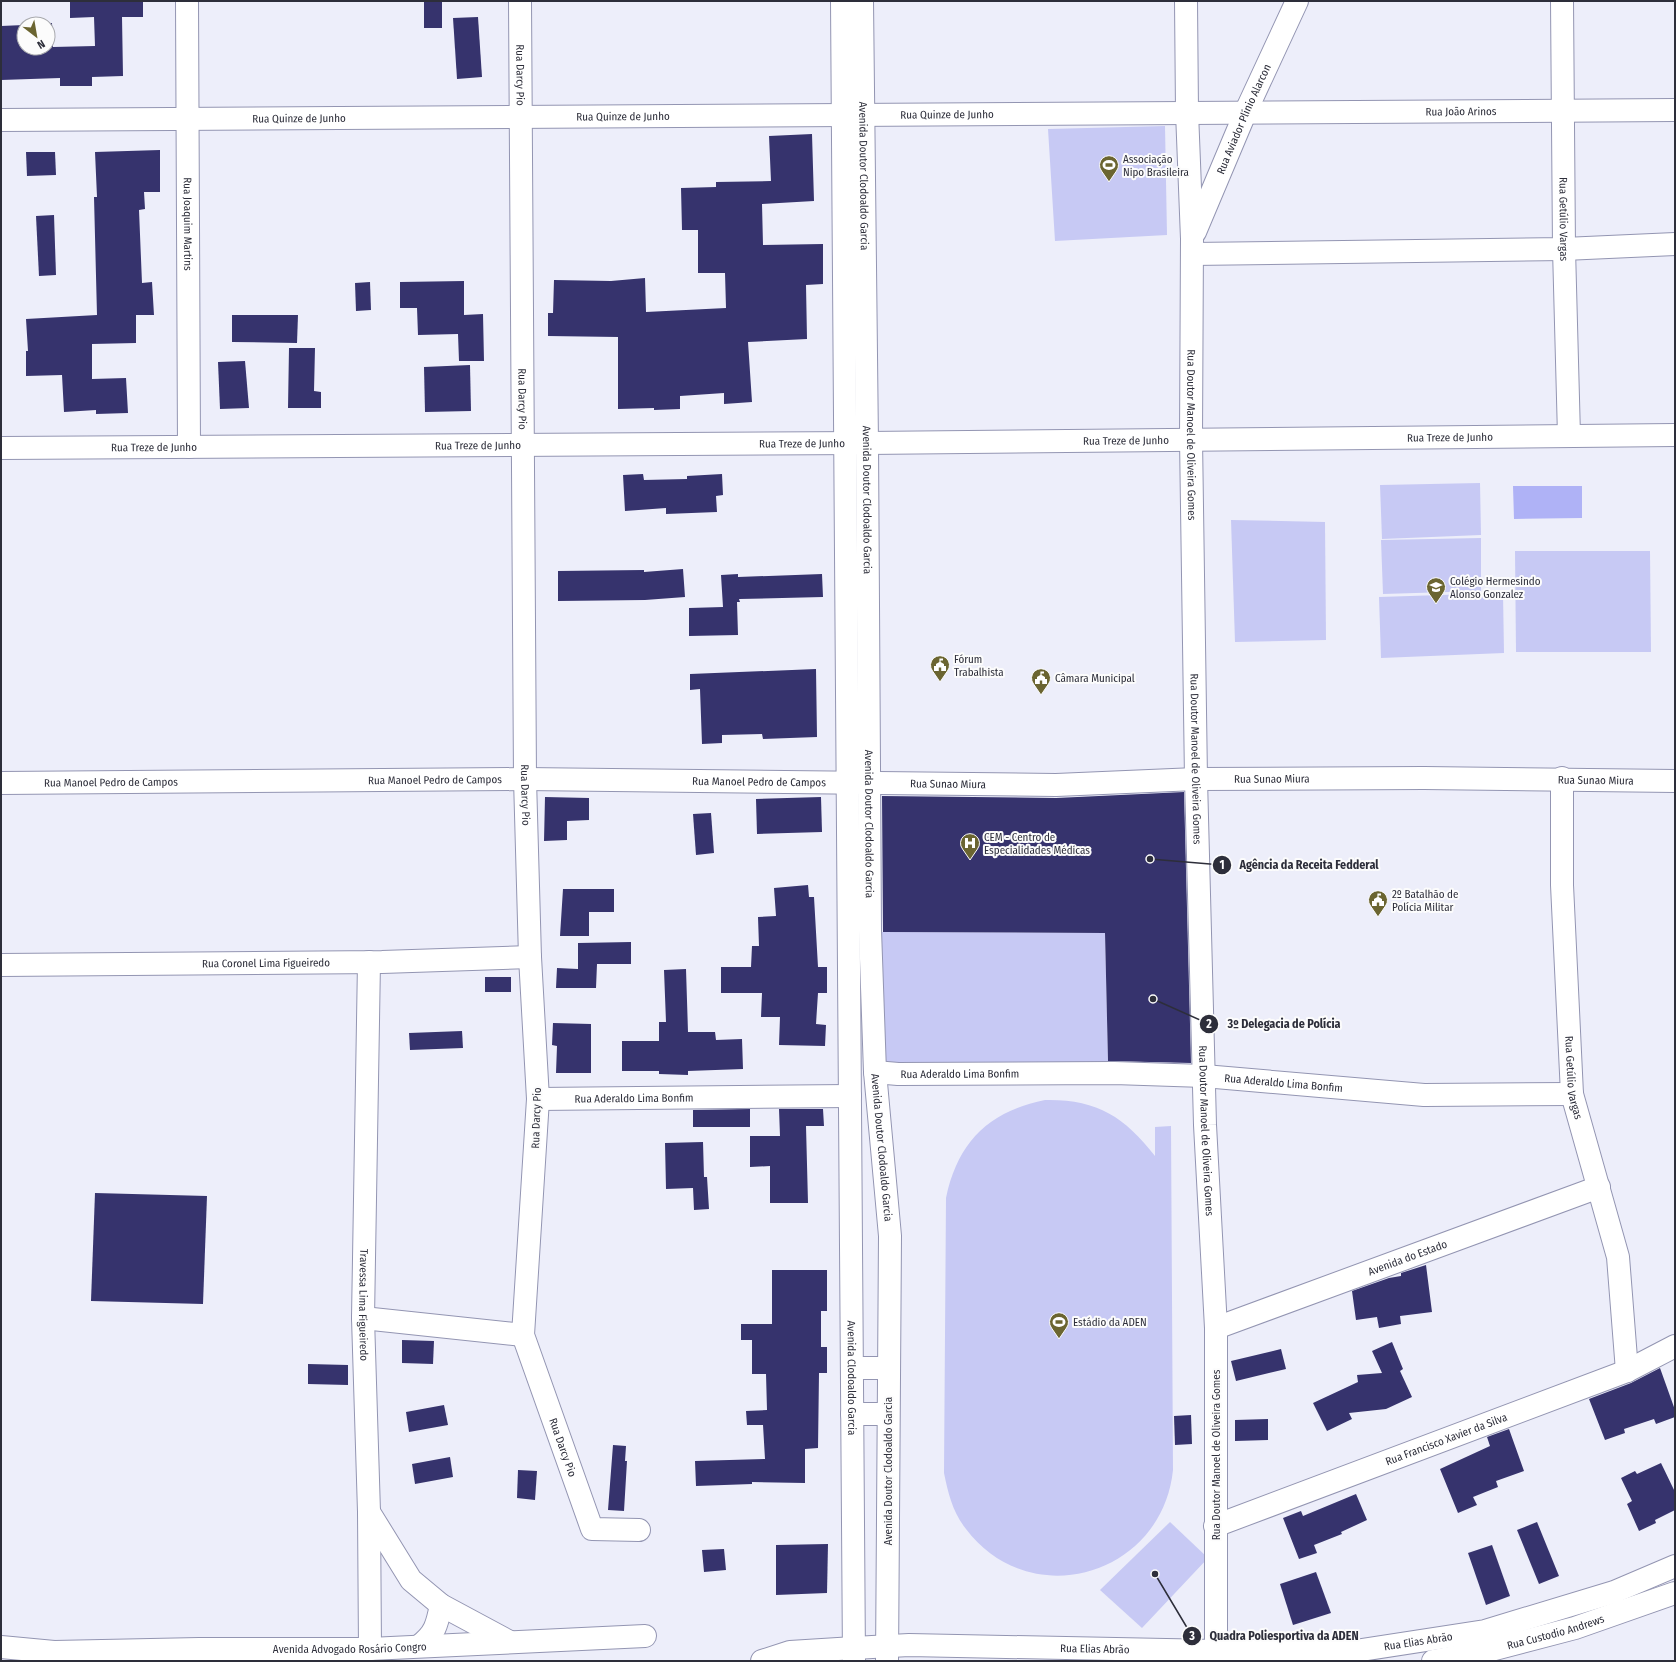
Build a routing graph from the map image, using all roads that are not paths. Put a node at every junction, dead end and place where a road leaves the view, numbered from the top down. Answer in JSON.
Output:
{"nodes":[{"id":1,"x":187,"y":1,"type":"edge"},
{"id":2,"x":520,"y":1,"type":"edge"},
{"id":3,"x":842,"y":1,"type":"edge"},
{"id":4,"x":862,"y":1,"type":"edge"},
{"id":5,"x":1186,"y":1,"type":"edge"},
{"id":6,"x":1297,"y":1,"type":"edge"},
{"id":7,"x":1562,"y":1,"type":"edge"},
{"id":8,"x":1563,"y":110,"type":"junction"},
{"id":9,"x":1675,"y":110,"type":"edge"},
{"id":10,"x":1246,"y":111,"type":"junction"},
{"id":11,"x":1187,"y":112,"type":"junction"},
{"id":12,"x":853,"y":115,"type":"junction"},
{"id":13,"x":521,"y":117,"type":"junction"},
{"id":14,"x":188,"y":119,"type":"junction"},
{"id":15,"x":1,"y":120,"type":"edge"},
{"id":16,"x":1675,"y":244,"type":"edge"},
{"id":17,"x":1192,"y":246,"type":"junction"},
{"id":18,"x":1564,"y":249,"type":"junction"},
{"id":19,"x":1675,"y":435,"type":"edge"},
{"id":20,"x":1569,"y":436,"type":"junction"},
{"id":21,"x":1191,"y":439,"type":"junction"},
{"id":22,"x":845,"y":443,"type":"junction"},
{"id":23,"x":867,"y":443,"type":"junction"},
{"id":24,"x":524,"y":445,"type":"junction"},
{"id":25,"x":189,"y":447,"type":"junction"},
{"id":26,"x":1,"y":448,"type":"edge"},
{"id":27,"x":1562,"y":778,"type":"junction"},
{"id":28,"x":525,"y":779,"type":"junction"},
{"id":29,"x":1196,"y":779,"type":"junction"},
{"id":30,"x":1675,"y":781,"type":"edge"},
{"id":31,"x":1,"y":783,"type":"edge"},
{"id":32,"x":858,"y":783,"type":"junction"},
{"id":33,"x":530,"y":957,"type":"junction"},
{"id":34,"x":369,"y":962,"type":"junction"},
{"id":35,"x":1,"y":964,"type":"edge"},
{"id":36,"x":875,"y":1072,"type":"junction"},
{"id":37,"x":1204,"y":1076,"type":"junction"},
{"id":38,"x":1572,"y":1094,"type":"junction"},
{"id":39,"x":850,"y":1096,"type":"junction"},
{"id":40,"x":538,"y":1099,"type":"junction"},
{"id":41,"x":1599,"y":1187,"type":"junction"},
{"id":42,"x":363,"y":1318,"type":"junction"},
{"id":43,"x":1216,"y":1328,"type":"junction"},
{"id":44,"x":524,"y":1335,"type":"junction"},
{"id":45,"x":1675,"y":1346,"type":"edge"},
{"id":46,"x":852,"y":1368,"type":"junction"},
{"id":47,"x":889,"y":1368,"type":"junction"},
{"id":48,"x":1627,"y":1371,"type":"junction"},
{"id":49,"x":852,"y":1414,"type":"junction"},
{"id":50,"x":888,"y":1414,"type":"junction"},
{"id":51,"x":369,"y":1512,"type":"junction"},
{"id":52,"x":1215,"y":1526,"type":"junction"},
{"id":53,"x":639,"y":1530,"type":"dead end"},
{"id":54,"x":1675,"y":1566,"type":"edge"},
{"id":55,"x":1675,"y":1593,"type":"edge"},
{"id":56,"x":440,"y":1605,"type":"junction"},
{"id":57,"x":645,"y":1636,"type":"dead end"},
{"id":58,"x":419,"y":1646,"type":"junction"},
{"id":59,"x":1,"y":1647,"type":"edge"},
{"id":60,"x":370,"y":1649,"type":"junction"},
{"id":61,"x":510,"y":1651,"type":"edge"},
{"id":62,"x":887,"y":1653,"type":"edge"},
{"id":63,"x":854,"y":1654,"type":"edge"},
{"id":64,"x":199,"y":1655,"type":"edge"},
{"id":65,"x":1216,"y":1656,"type":"edge"},
{"id":66,"x":762,"y":1661,"type":"edge"},
{"id":67,"x":1433,"y":1661,"type":"edge"}],
"edges":[{"from":1,"to":14,"type":"street","name":"Rua Joaquim Martins"},
{"from":2,"to":13,"type":"street","name":"Rua Darcy Pio"},
{"from":3,"to":12,"type":"street","name":"Avenida Doutor Clodoaldo Garcia"},
{"from":4,"to":12,"type":"street","name":"Avenida Doutor Clodoaldo Garcia"},
{"from":5,"to":11,"type":"street","name":"Rua Doutor Manoel de Oliveira Gomes"},
{"from":6,"to":10,"type":"street","name":"Rua Aviador Plínio Alarcon"},
{"from":7,"to":8,"type":"street","name":"Rua Getúlio Vargas"},
{"from":8,"to":9,"type":"street","name":"Rua João Arinos"},
{"from":8,"to":10,"type":"street","name":"Rua João Arinos"},
{"from":8,"to":18,"type":"street","name":"Rua Getúlio Vargas"},
{"from":10,"to":11,"type":"street","name":"Rua Quinze de Junho"},
{"from":10,"to":17,"type":"street","name":"Rua Aviador Plínio Alarcon"},
{"from":11,"to":12,"type":"street","name":"Rua Quinze de Junho"},
{"from":11,"to":17,"type":"street","name":"Rua Doutor Manoel de Oliveira Gomes"},
{"from":12,"to":13,"type":"street","name":"Rua Quinze de Junho"},
{"from":12,"to":22,"type":"street","name":"Avenida Doutor Clodoaldo Garcia"},
{"from":12,"to":23,"type":"street","name":"Avenida Doutor Clodoaldo Garcia"},
{"from":13,"to":14,"type":"street","name":"Rua Quinze de Junho"},
{"from":13,"to":24,"type":"street","name":"Rua Darcy Pio"},
{"from":14,"to":15,"type":"street","name":"Rua Quinze de Junho"},
{"from":14,"to":25,"type":"street","name":"Rua Joaquim Martins"},
{"from":16,"to":18,"type":"street"},
{"from":17,"to":18,"type":"street"},
{"from":17,"to":21,"type":"street","name":"Rua Doutor Manoel de Oliveira Gomes"},
{"from":18,"to":20,"type":"street","name":"Rua Getúlio Vargas"},
{"from":19,"to":20,"type":"street","name":"Rua Treze de Junho"},
{"from":20,"to":21,"type":"street","name":"Rua Treze de Junho"},
{"from":21,"to":23,"type":"street","name":"Rua Treze de Junho"},
{"from":21,"to":29,"type":"street","name":"Rua Doutor Manoel de Oliveira Gomes"},
{"from":22,"to":23,"type":"street","name":"Rua Treze de Junho"},
{"from":22,"to":24,"type":"street","name":"Rua Treze de Junho"},
{"from":22,"to":32,"type":"street","name":"Avenida Doutor Clodoaldo Garcia"},
{"from":23,"to":32,"type":"street","name":"Avenida Doutor Clodoaldo Garcia"},
{"from":24,"to":25,"type":"street","name":"Rua Treze de Junho"},
{"from":24,"to":28,"type":"street","name":"Rua Darcy Pio"},
{"from":25,"to":26,"type":"street","name":"Rua Treze de Junho"},
{"from":27,"to":29,"type":"street","name":"Rua Sunao Miura"},
{"from":27,"to":30,"type":"street","name":"Rua Sunao Miura"},
{"from":27,"to":38,"type":"street","name":"Rua Getúlio Vargas"},
{"from":28,"to":31,"type":"street","name":"Rua Manoel Pedro de Campos"},
{"from":28,"to":32,"type":"street","name":"Rua Manoel Pedro de Campos"},
{"from":28,"to":33,"type":"street","name":"Rua Darcy Pio"},
{"from":29,"to":32,"type":"street","name":"Rua Sunao Miura"},
{"from":29,"to":37,"type":"street","name":"Rua Doutor Manoel de Oliveira Gomes"},
{"from":32,"to":36,"type":"street","name":"Avenida Doutor Clodoaldo Garcia"},
{"from":32,"to":39,"type":"street","name":"Avenida Doutor Clodoaldo Garcia"},
{"from":33,"to":34,"type":"street","name":"Rua Coronel Lima Figueiredo"},
{"from":33,"to":40,"type":"street","name":"Rua Darcy Pio"},
{"from":34,"to":35,"type":"street","name":"Rua Coronel Lima Figueiredo"},
{"from":34,"to":42,"type":"street","name":"Travessa Lima Figueiredo"},
{"from":36,"to":37,"type":"street","name":"Rua Aderaldo Lima Bonfim"},
{"from":36,"to":47,"type":"street","name":"Avenida Doutor Clodoaldo Garcia"},
{"from":37,"to":38,"type":"street","name":"Rua Aderaldo Lima Bonfim"},
{"from":37,"to":43,"type":"street","name":"Rua Doutor Manoel de Oliveira Gomes"},
{"from":38,"to":41,"type":"street","name":"Rua Getúlio Vargas"},
{"from":39,"to":40,"type":"street","name":"Rua Aderaldo Lima Bonfim"},
{"from":39,"to":46,"type":"street","name":"Avenida Clodoaldo Garcia"},
{"from":40,"to":44,"type":"street","name":"Rua Darcy Pio"},
{"from":41,"to":43,"type":"street","name":"Avenida do Estado"},
{"from":41,"to":48,"type":"street","name":"Rua Getúlio Vargas"},
{"from":42,"to":44,"type":"street"},
{"from":42,"to":51,"type":"street","name":"Travessa Lima Figueiredo"},
{"from":43,"to":52,"type":"street","name":"Rua Doutor Manoel de Oliveira Gomes"},
{"from":44,"to":53,"type":"street","name":"Rua Darcy Pio"},
{"from":45,"to":48,"type":"street","name":"Rua Francisco Xavier da Silva"},
{"from":46,"to":47,"type":"street"},
{"from":46,"to":49,"type":"street","name":"Avenida Clodoaldo Garcia"},
{"from":47,"to":50,"type":"street","name":"Avenida Doutor Clodoaldo Garcia"},
{"from":48,"to":52,"type":"street","name":"Rua Francisco Xavier da Silva"},
{"from":49,"to":50,"type":"street"},
{"from":49,"to":63,"type":"street","name":"Avenida Clodoaldo Garcia"},
{"from":50,"to":62,"type":"street","name":"Avenida Doutor Clodoaldo Garcia"},
{"from":51,"to":56,"type":"street"},
{"from":51,"to":60,"type":"street","name":"Travessa Lima Figueiredo"},
{"from":52,"to":65,"type":"street","name":"Rua Doutor Manoel de Oliveira Gomes"},
{"from":54,"to":65,"type":"street","name":"Rua Elias Abrão"},
{"from":55,"to":67,"type":"street","name":"Rua Custodio Andrews"},
{"from":56,"to":58,"type":"street"},
{"from":56,"to":61,"type":"street"},
{"from":57,"to":61,"type":"street","name":"Avenida Advogado Rosário Congro"},
{"from":58,"to":60,"type":"street","name":"Avenida Advogado Rosário Congro"},
{"from":58,"to":61,"type":"street","name":"Avenida Advogado Rosário Congro"},
{"from":59,"to":64,"type":"street","name":"Avenida Advogado Rosário Congro"},
{"from":60,"to":64,"type":"street","name":"Avenida Advogado Rosário Congro"},
{"from":62,"to":63,"type":"street","name":"Rua Elias Abrão"},
{"from":62,"to":65,"type":"street","name":"Rua Elias Abrão"},
{"from":63,"to":66,"type":"street"}]}
